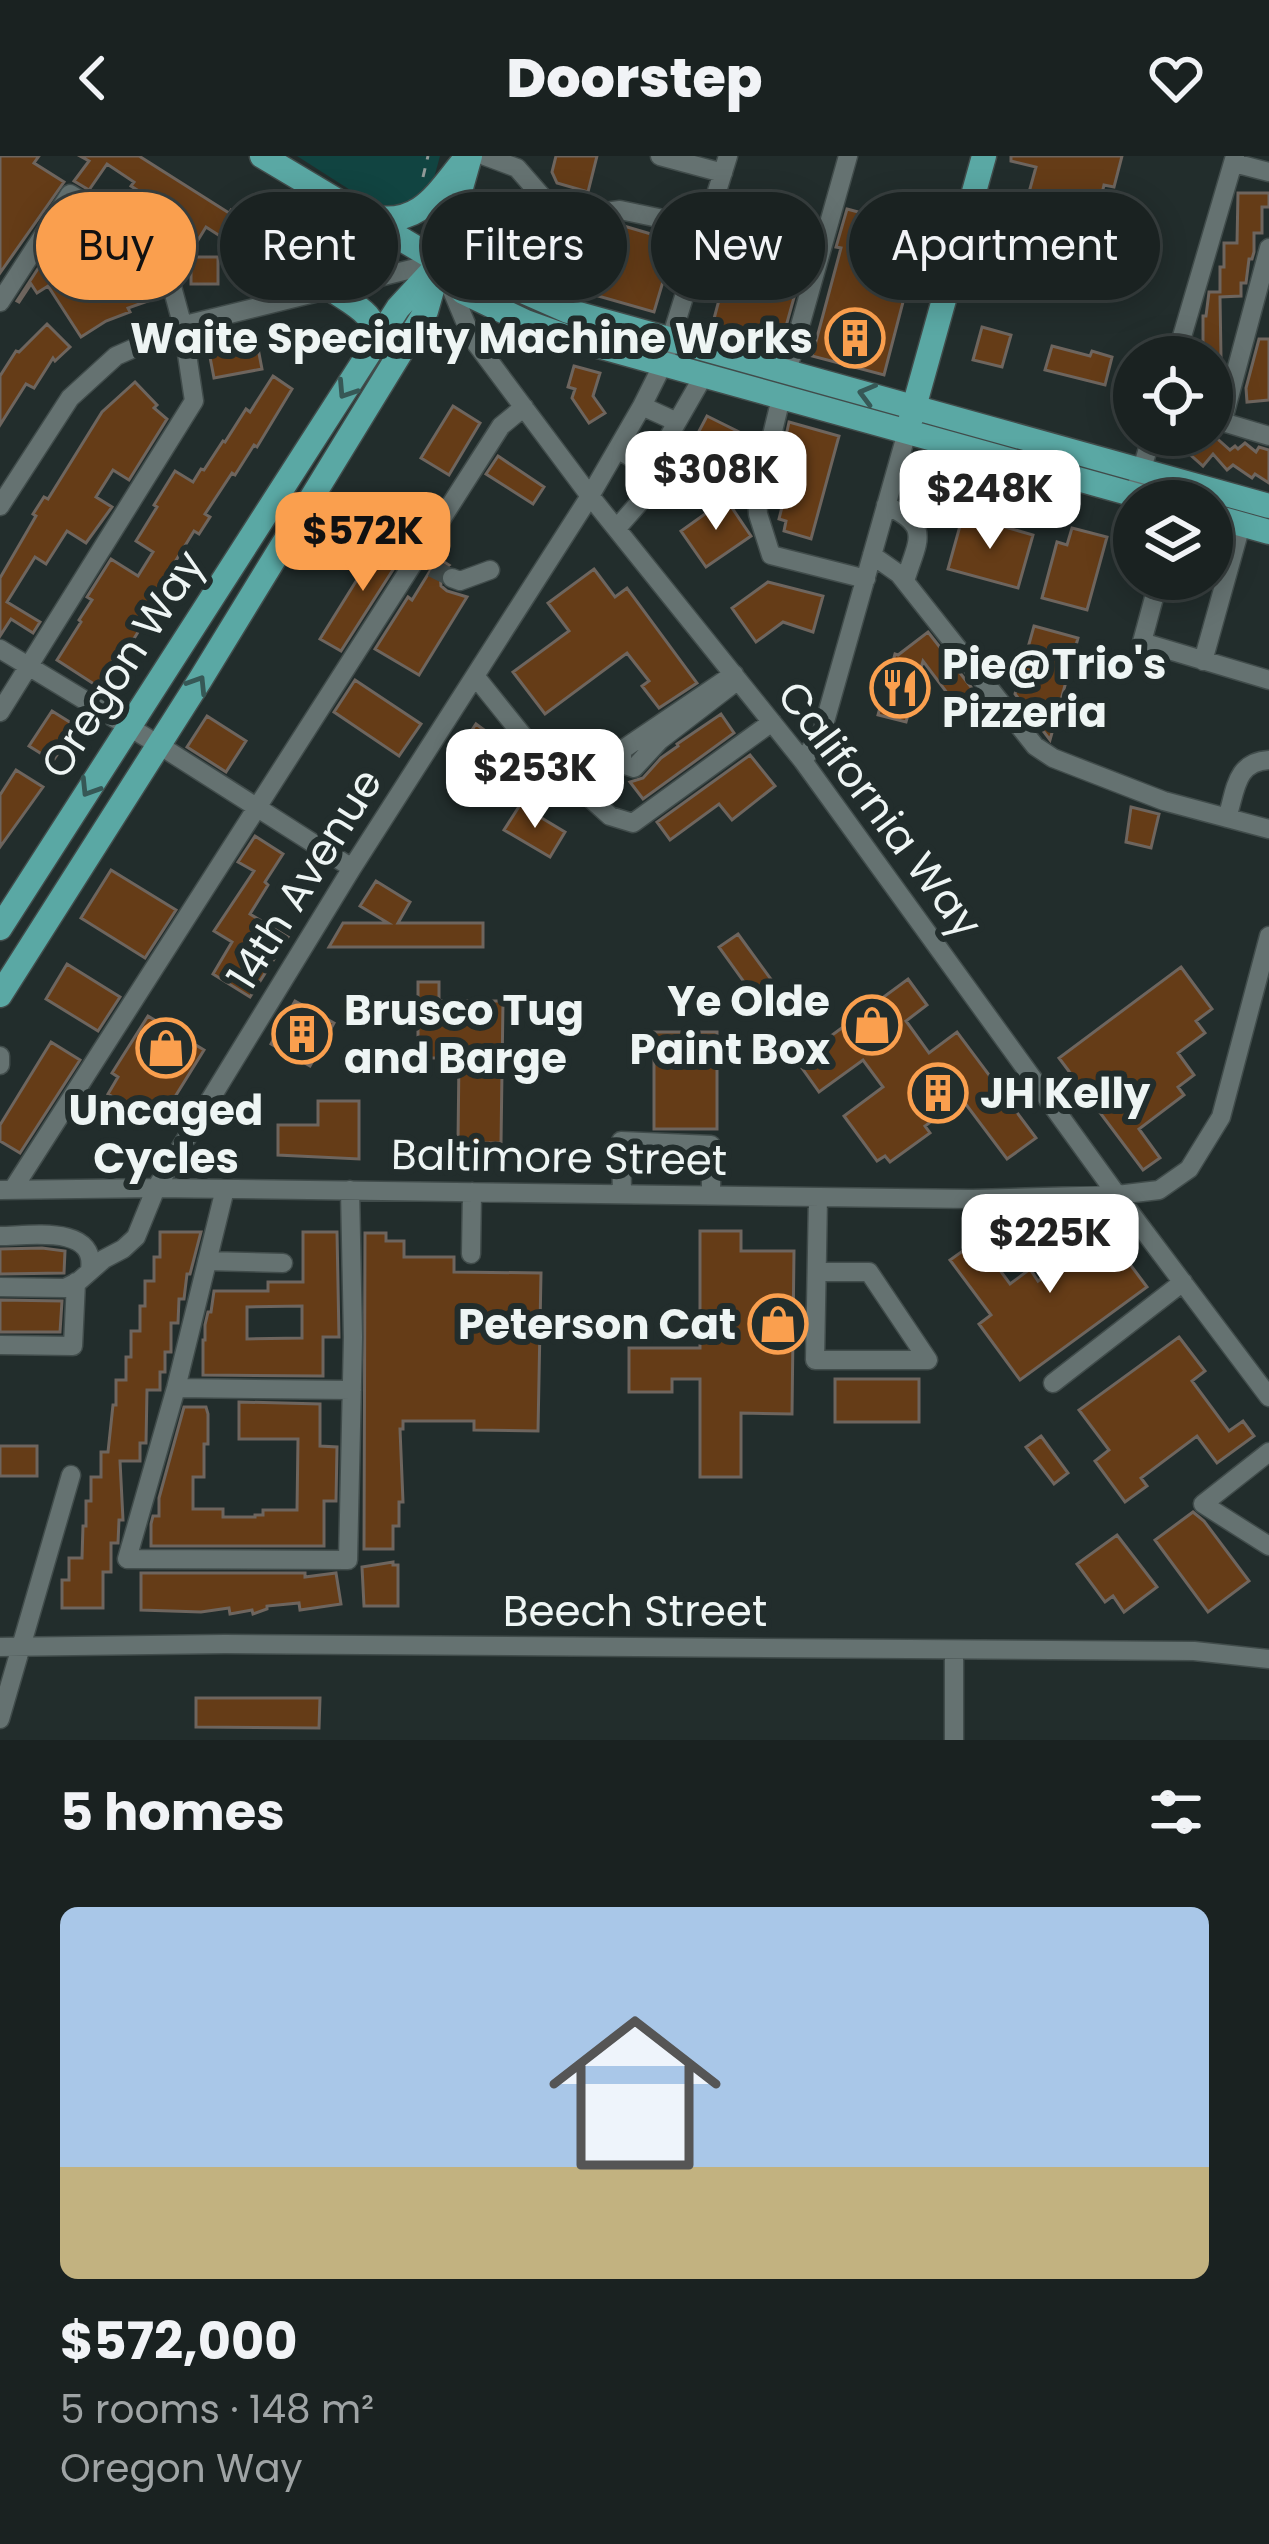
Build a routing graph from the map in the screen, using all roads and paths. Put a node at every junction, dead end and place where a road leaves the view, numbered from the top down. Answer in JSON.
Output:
{"nodes":[{"id":1,"x":262,"y":156,"type":"edge"},
{"id":2,"x":469,"y":156,"type":"edge"},
{"id":3,"x":485,"y":156,"type":"edge"},
{"id":4,"x":660,"y":156,"type":"edge"},
{"id":5,"x":848,"y":156,"type":"edge"},
{"id":6,"x":984,"y":156,"type":"edge"},
{"id":7,"x":1234,"y":159,"type":"edge"},
{"id":8,"x":725,"y":165,"type":"edge"},
{"id":9,"x":1269,"y":172,"type":"edge"},
{"id":10,"x":322,"y":192,"type":"edge"},
{"id":11,"x":459,"y":192,"type":"edge"},
{"id":12,"x":538,"y":192,"type":"edge"},
{"id":13,"x":651,"y":216,"type":"edge"},
{"id":14,"x":398,"y":219,"type":"edge"},
{"id":15,"x":1269,"y":248,"type":"edge"},
{"id":16,"x":422,"y":282,"type":"edge"},
{"id":17,"x":288,"y":300,"type":"edge"},
{"id":18,"x":347,"y":300,"type":"edge"},
{"id":19,"x":429,"y":300,"type":"edge"},
{"id":20,"x":456,"y":300,"type":"edge"},
{"id":21,"x":480,"y":300,"type":"edge"},
{"id":22,"x":541,"y":300,"type":"edge"},
{"id":23,"x":684,"y":300,"type":"edge"},
{"id":24,"x":0,"y":302,"type":"edge"},
{"id":25,"x":568,"y":310,"type":"junction"},
{"id":26,"x":183,"y":327,"type":"junction"},
{"id":27,"x":1182,"y":336,"type":"edge"},
{"id":28,"x":376,"y":343,"type":"junction"},
{"id":29,"x":667,"y":352,"type":"junction"},
{"id":30,"x":704,"y":375,"type":"junction"},
{"id":31,"x":784,"y":385,"type":"junction"},
{"id":32,"x":642,"y":406,"type":"junction"},
{"id":33,"x":524,"y":407,"type":"junction"},
{"id":34,"x":911,"y":419,"type":"junction"},
{"id":35,"x":677,"y":422,"type":"junction"},
{"id":36,"x":1269,"y":436,"type":"edge"},
{"id":37,"x":617,"y":449,"type":"junction"},
{"id":38,"x":651,"y":469,"type":"junction"},
{"id":39,"x":1114,"y":480,"type":"edge"},
{"id":40,"x":590,"y":496,"type":"junction"},
{"id":41,"x":1233,"y":501,"type":"edge"},
{"id":42,"x":886,"y":505,"type":"junction"},
{"id":43,"x":0,"y":506,"type":"edge"},
{"id":44,"x":1269,"y":506,"type":"edge"},
{"id":45,"x":1233,"y":522,"type":"edge"},
{"id":46,"x":1241,"y":524,"type":"junction"},
{"id":47,"x":616,"y":528,"type":"junction"},
{"id":48,"x":1269,"y":532,"type":"edge"},
{"id":49,"x":872,"y":555,"type":"junction"},
{"id":50,"x":490,"y":570,"type":"dead end"},
{"id":51,"x":452,"y":578,"type":"tunnel mouth"},
{"id":52,"x":866,"y":579,"type":"junction"},
{"id":53,"x":905,"y":581,"type":"junction"},
{"id":54,"x":1153,"y":600,"type":"edge"},
{"id":55,"x":0,"y":649,"type":"edge"},
{"id":56,"x":1269,"y":657,"type":"edge"},
{"id":57,"x":1203,"y":661,"type":"junction"},
{"id":58,"x":28,"y":668,"type":"junction"},
{"id":59,"x":475,"y":676,"type":"junction"},
{"id":60,"x":736,"y":677,"type":"junction"},
{"id":61,"x":1266,"y":679,"type":"edge"},
{"id":62,"x":0,"y":712,"type":"edge"},
{"id":63,"x":772,"y":722,"type":"junction"},
{"id":64,"x":127,"y":728,"type":"junction"},
{"id":65,"x":160,"y":745,"type":"junction"},
{"id":66,"x":1269,"y":760,"type":"edge"},
{"id":67,"x":803,"y":761,"type":"junction"},
{"id":68,"x":257,"y":808,"type":"junction"},
{"id":69,"x":1227,"y":818,"type":"junction"},
{"id":70,"x":1269,"y":829,"type":"edge"},
{"id":71,"x":352,"y":868,"type":"junction"},
{"id":72,"x":0,"y":928,"type":"edge"},
{"id":73,"x":1269,"y":936,"type":"edge"},
{"id":74,"x":0,"y":995,"type":"edge"},
{"id":75,"x":156,"y":1188,"type":"junction"},
{"id":76,"x":224,"y":1189,"type":"junction"},
{"id":77,"x":6,"y":1190,"type":"edge"},
{"id":78,"x":350,"y":1190,"type":"junction"},
{"id":79,"x":472,"y":1192,"type":"junction"},
{"id":80,"x":622,"y":1194,"type":"junction"},
{"id":81,"x":711,"y":1195,"type":"junction"},
{"id":82,"x":1117,"y":1195,"type":"junction"},
{"id":83,"x":818,"y":1197,"type":"junction"},
{"id":84,"x":0,"y":1236,"type":"edge"},
{"id":85,"x":471,"y":1254,"type":"dead end"},
{"id":86,"x":207,"y":1261,"type":"junction"},
{"id":87,"x":283,"y":1263,"type":"dead end"},
{"id":88,"x":817,"y":1272,"type":"junction"},
{"id":89,"x":83,"y":1276,"type":"junction"},
{"id":90,"x":1184,"y":1282,"type":"junction"},
{"id":91,"x":0,"y":1288,"type":"edge"},
{"id":92,"x":0,"y":1345,"type":"edge"},
{"id":93,"x":1053,"y":1383,"type":"dead end"},
{"id":94,"x":176,"y":1388,"type":"junction"},
{"id":95,"x":352,"y":1390,"type":"junction"},
{"id":96,"x":1269,"y":1397,"type":"edge"},
{"id":97,"x":1269,"y":1452,"type":"edge"},
{"id":98,"x":71,"y":1475,"type":"dead end"},
{"id":99,"x":1269,"y":1546,"type":"edge"},
{"id":100,"x":10,"y":1647,"type":"edge"},
{"id":101,"x":954,"y":1650,"type":"junction"},
{"id":102,"x":1269,"y":1659,"type":"edge"},
{"id":103,"x":0,"y":1719,"type":"edge"},
{"id":104,"x":954,"y":1740,"type":"edge"}],
"edges":[{"from":1,"to":10,"type":"main road"},
{"from":2,"to":11,"type":"main road"},
{"from":2,"to":14,"type":"main road"},
{"from":3,"to":12,"type":"street"},
{"from":4,"to":8,"type":"street"},
{"from":5,"to":31,"type":"street"},
{"from":6,"to":34,"type":"main road"},
{"from":7,"to":9,"type":"street"},
{"from":7,"to":27,"type":"street"},
{"from":13,"to":25,"type":"street"},
{"from":15,"to":36,"type":"street"},
{"from":16,"to":28,"type":"main road","name":"Oregon Way"},
{"from":17,"to":26,"type":"street"},
{"from":18,"to":28,"type":"main road"},
{"from":65,"to":19,"type":"main road","name":"Oregon Way","one_way":true},
{"from":20,"to":33,"type":"street","name":"California Way"},
{"from":21,"to":29,"type":"main road"},
{"from":22,"to":25,"type":"main road"},
{"from":23,"to":29,"type":"street","name":"14th Avenue"},
{"from":24,"to":26,"type":"street"},
{"from":25,"to":29,"type":"main road"},
{"from":26,"to":43,"type":"street"},
{"from":26,"to":58,"type":"street"},
{"from":28,"to":64,"type":"main road","name":"Oregon Way","one_way":true},
{"from":29,"to":30,"type":"main road"},
{"from":29,"to":31,"type":"main road"},
{"from":29,"to":32,"type":"street","name":"14th Avenue"},
{"from":30,"to":31,"type":"main road"},
{"from":30,"to":35,"type":"street"},
{"from":31,"to":34,"type":"main road"},
{"from":31,"to":52,"type":"street"},
{"from":32,"to":35,"type":"street"},
{"from":32,"to":37,"type":"street","name":"14th Avenue"},
{"from":33,"to":40,"type":"street","name":"California Way"},
{"from":33,"to":68,"type":"street"},
{"from":34,"to":39,"type":"main road"},
{"from":34,"to":42,"type":"street"},
{"from":35,"to":38,"type":"street"},
{"from":37,"to":38,"type":"street"},
{"from":37,"to":40,"type":"street","name":"14th Avenue"},
{"from":38,"to":47,"type":"street"},
{"from":40,"to":47,"type":"street","name":"California Way"},
{"from":40,"to":59,"type":"street","name":"14th Avenue"},
{"from":41,"to":44,"type":"main road"},
{"from":42,"to":49,"type":"street"},
{"from":42,"to":53,"type":"street"},
{"from":45,"to":46,"type":"main road"},
{"from":46,"to":48,"type":"main road"},
{"from":46,"to":57,"type":"street"},
{"from":47,"to":60,"type":"street","name":"California Way"},
{"from":49,"to":52,"type":"street"},
{"from":49,"to":53,"type":"street"},
{"from":50,"to":51,"type":"street"},
{"from":52,"to":67,"type":"street"},
{"from":53,"to":69,"type":"street"},
{"from":54,"to":57,"type":"street"},
{"from":55,"to":58,"type":"street"},
{"from":56,"to":61,"type":"street"},
{"from":57,"to":61,"type":"street"},
{"from":58,"to":62,"type":"street"},
{"from":58,"to":64,"type":"street"},
{"from":59,"to":63,"type":"street"},
{"from":59,"to":71,"type":"street","name":"14th Avenue"},
{"from":60,"to":60,"type":"street"},
{"from":60,"to":63,"type":"street","name":"California Way"},
{"from":63,"to":67,"type":"street","name":"California Way"},
{"from":64,"to":65,"type":"street"},
{"from":64,"to":72,"type":"main road","name":"Oregon Way","one_way":true},
{"from":65,"to":68,"type":"street"},
{"from":65,"to":74,"type":"main road","name":"Oregon Way"},
{"from":66,"to":69,"type":"street"},
{"from":67,"to":82,"type":"street","name":"California Way"},
{"from":68,"to":71,"type":"street"},
{"from":68,"to":77,"type":"street"},
{"from":69,"to":70,"type":"street"},
{"from":71,"to":75,"type":"street","name":"14th Avenue"},
{"from":73,"to":82,"type":"street","name":"Baltimore Street"},
{"from":75,"to":76,"type":"street","name":"Baltimore Street"},
{"from":75,"to":77,"type":"street","name":"Baltimore Street"},
{"from":75,"to":89,"type":"street","name":"14th Avenue"},
{"from":76,"to":78,"type":"street","name":"Baltimore Street"},
{"from":76,"to":86,"type":"street"},
{"from":78,"to":79,"type":"street","name":"Baltimore Street"},
{"from":78,"to":95,"type":"street"},
{"from":79,"to":80,"type":"street","name":"Baltimore Street"},
{"from":79,"to":85,"type":"street"},
{"from":80,"to":81,"type":"street","name":"Baltimore Street"},
{"from":80,"to":81,"type":"street"},
{"from":81,"to":83,"type":"street","name":"Baltimore Street"},
{"from":82,"to":83,"type":"street","name":"Baltimore Street"},
{"from":82,"to":90,"type":"street","name":"California Way"},
{"from":83,"to":88,"type":"street"},
{"from":84,"to":89,"type":"street"},
{"from":86,"to":87,"type":"street"},
{"from":86,"to":94,"type":"street"},
{"from":88,"to":88,"type":"street"},
{"from":89,"to":91,"type":"street"},
{"from":89,"to":92,"type":"street"},
{"from":90,"to":93,"type":"street"},
{"from":90,"to":96,"type":"street","name":"California Way"},
{"from":94,"to":95,"type":"street"},
{"from":94,"to":95,"type":"street"},
{"from":97,"to":99,"type":"street"},
{"from":98,"to":100,"type":"street"},
{"from":100,"to":101,"type":"street","name":"Beech Street"},
{"from":100,"to":103,"type":"street"},
{"from":101,"to":102,"type":"street","name":"Beech Street"},
{"from":101,"to":104,"type":"street"}]}
